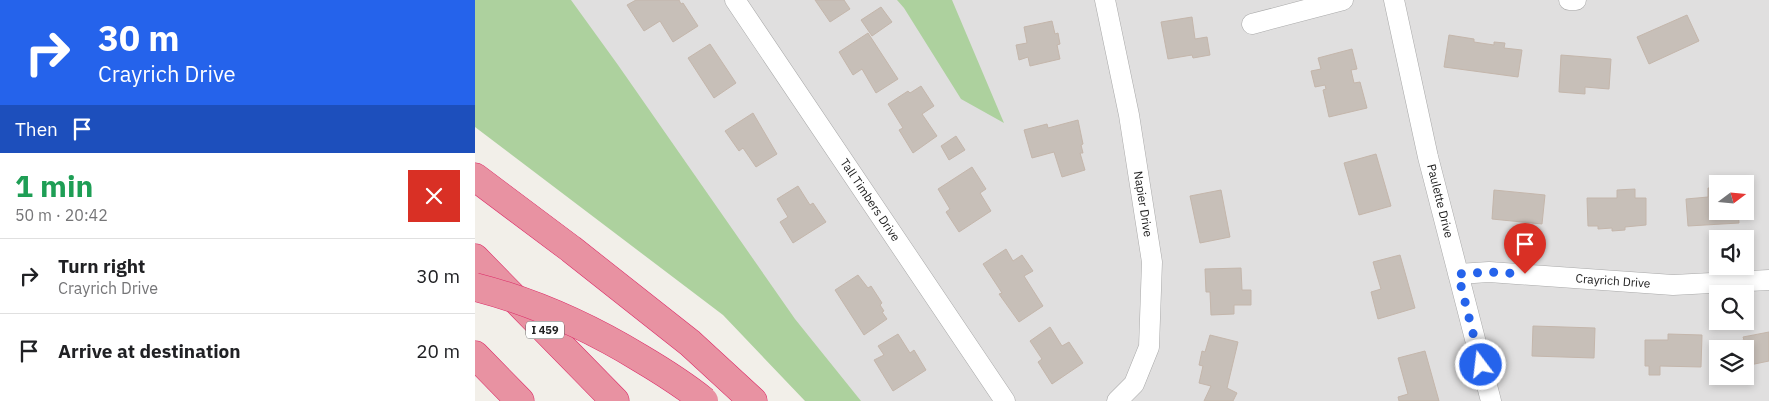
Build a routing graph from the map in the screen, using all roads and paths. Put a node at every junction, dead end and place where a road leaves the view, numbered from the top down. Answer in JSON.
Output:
{"nodes":[{"id":1,"x":735,"y":0,"type":"edge"},
{"id":2,"x":1105,"y":0,"type":"edge"},
{"id":3,"x":1343,"y":0,"type":"edge"},
{"id":4,"x":1394,"y":0,"type":"edge"},
{"id":5,"x":1569,"y":0,"type":"edge"},
{"id":6,"x":1576,"y":0,"type":"edge"},
{"id":7,"x":1252,"y":24,"type":"dead end"},
{"id":8,"x":475,"y":177,"type":"edge"},
{"id":9,"x":475,"y":258,"type":"edge"},
{"id":10,"x":1458,"y":274,"type":"junction"},
{"id":11,"x":1769,"y":280,"type":"edge"},
{"id":12,"x":475,"y":287,"type":"edge"},
{"id":13,"x":475,"y":355,"type":"edge"},
{"id":14,"x":520,"y":401,"type":"edge"},
{"id":15,"x":615,"y":401,"type":"edge"},
{"id":16,"x":704,"y":401,"type":"edge"},
{"id":17,"x":753,"y":401,"type":"edge"},
{"id":18,"x":1005,"y":401,"type":"edge"},
{"id":19,"x":1117,"y":401,"type":"edge"},
{"id":20,"x":1491,"y":401,"type":"edge"}],
"edges":[{"from":1,"to":18,"type":"street","name":"Tall Timbers Drive"},
{"from":2,"to":19,"type":"street","name":"Napier Drive"},
{"from":3,"to":7,"type":"street"},
{"from":4,"to":10,"type":"street","name":"Paulette Drive"},
{"from":5,"to":6,"type":"street"},
{"from":8,"to":17,"type":"highway"},
{"from":9,"to":15,"type":"highway","number":"I 459"},
{"from":10,"to":11,"type":"street","name":"Crayrich Drive"},
{"from":10,"to":20,"type":"street","name":"Paulette Drive"},
{"from":12,"to":16,"type":"highway","bridge":true},
{"from":13,"to":14,"type":"highway"}]}
